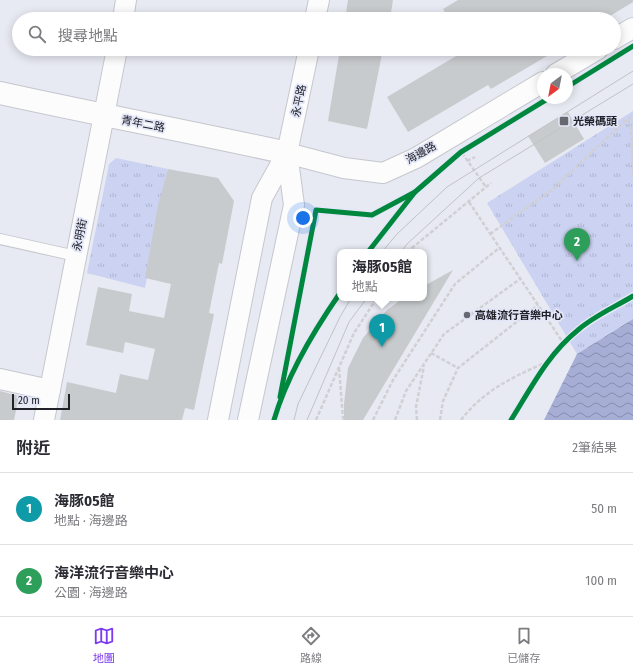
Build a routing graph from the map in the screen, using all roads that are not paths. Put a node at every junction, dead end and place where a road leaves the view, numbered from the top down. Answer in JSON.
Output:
{"nodes":[{"id":1,"x":126,"y":0,"type":"edge"},
{"id":2,"x":319,"y":0,"type":"edge"},
{"id":3,"x":124,"y":12,"type":"edge"},
{"id":4,"x":316,"y":12,"type":"edge"},
{"id":5,"x":633,"y":28,"type":"edge"},
{"id":6,"x":621,"y":36,"type":"edge"},
{"id":7,"x":116,"y":56,"type":"edge"},
{"id":8,"x":308,"y":56,"type":"edge"},
{"id":9,"x":586,"y":56,"type":"edge"},
{"id":10,"x":566,"y":68,"type":"edge"},
{"id":11,"x":537,"y":86,"type":"edge"},
{"id":12,"x":0,"y":93,"type":"edge"},
{"id":13,"x":104,"y":116,"type":"junction"},
{"id":14,"x":287,"y":153,"type":"junction"},
{"id":15,"x":0,"y":239,"type":"edge"},
{"id":16,"x":76,"y":256,"type":"junction"},
{"id":17,"x":0,"y":379,"type":"edge"},
{"id":18,"x":50,"y":390,"type":"junction"},
{"id":19,"x":44,"y":420,"type":"edge"},
{"id":20,"x":218,"y":420,"type":"edge"},
{"id":21,"x":248,"y":420,"type":"edge"}],
"edges":[{"from":1,"to":3,"type":"street"},
{"from":2,"to":4,"type":"street"},
{"from":5,"to":6,"type":"street"},
{"from":7,"to":13,"type":"street","name":"永明街"},
{"from":8,"to":14,"type":"street","name":"永平路"},
{"from":9,"to":10,"type":"street"},
{"from":11,"to":14,"type":"street","name":"海邊路"},
{"from":12,"to":13,"type":"street","name":"青年二路"},
{"from":13,"to":14,"type":"street","name":"青年二路"},
{"from":13,"to":16,"type":"street","name":"永明街"},
{"from":14,"to":20,"type":"street"},
{"from":14,"to":21,"type":"street"},
{"from":15,"to":16,"type":"lane"},
{"from":16,"to":18,"type":"street","name":"永明街"},
{"from":17,"to":18,"type":"street"},
{"from":18,"to":19,"type":"street","name":"永明街"}]}
